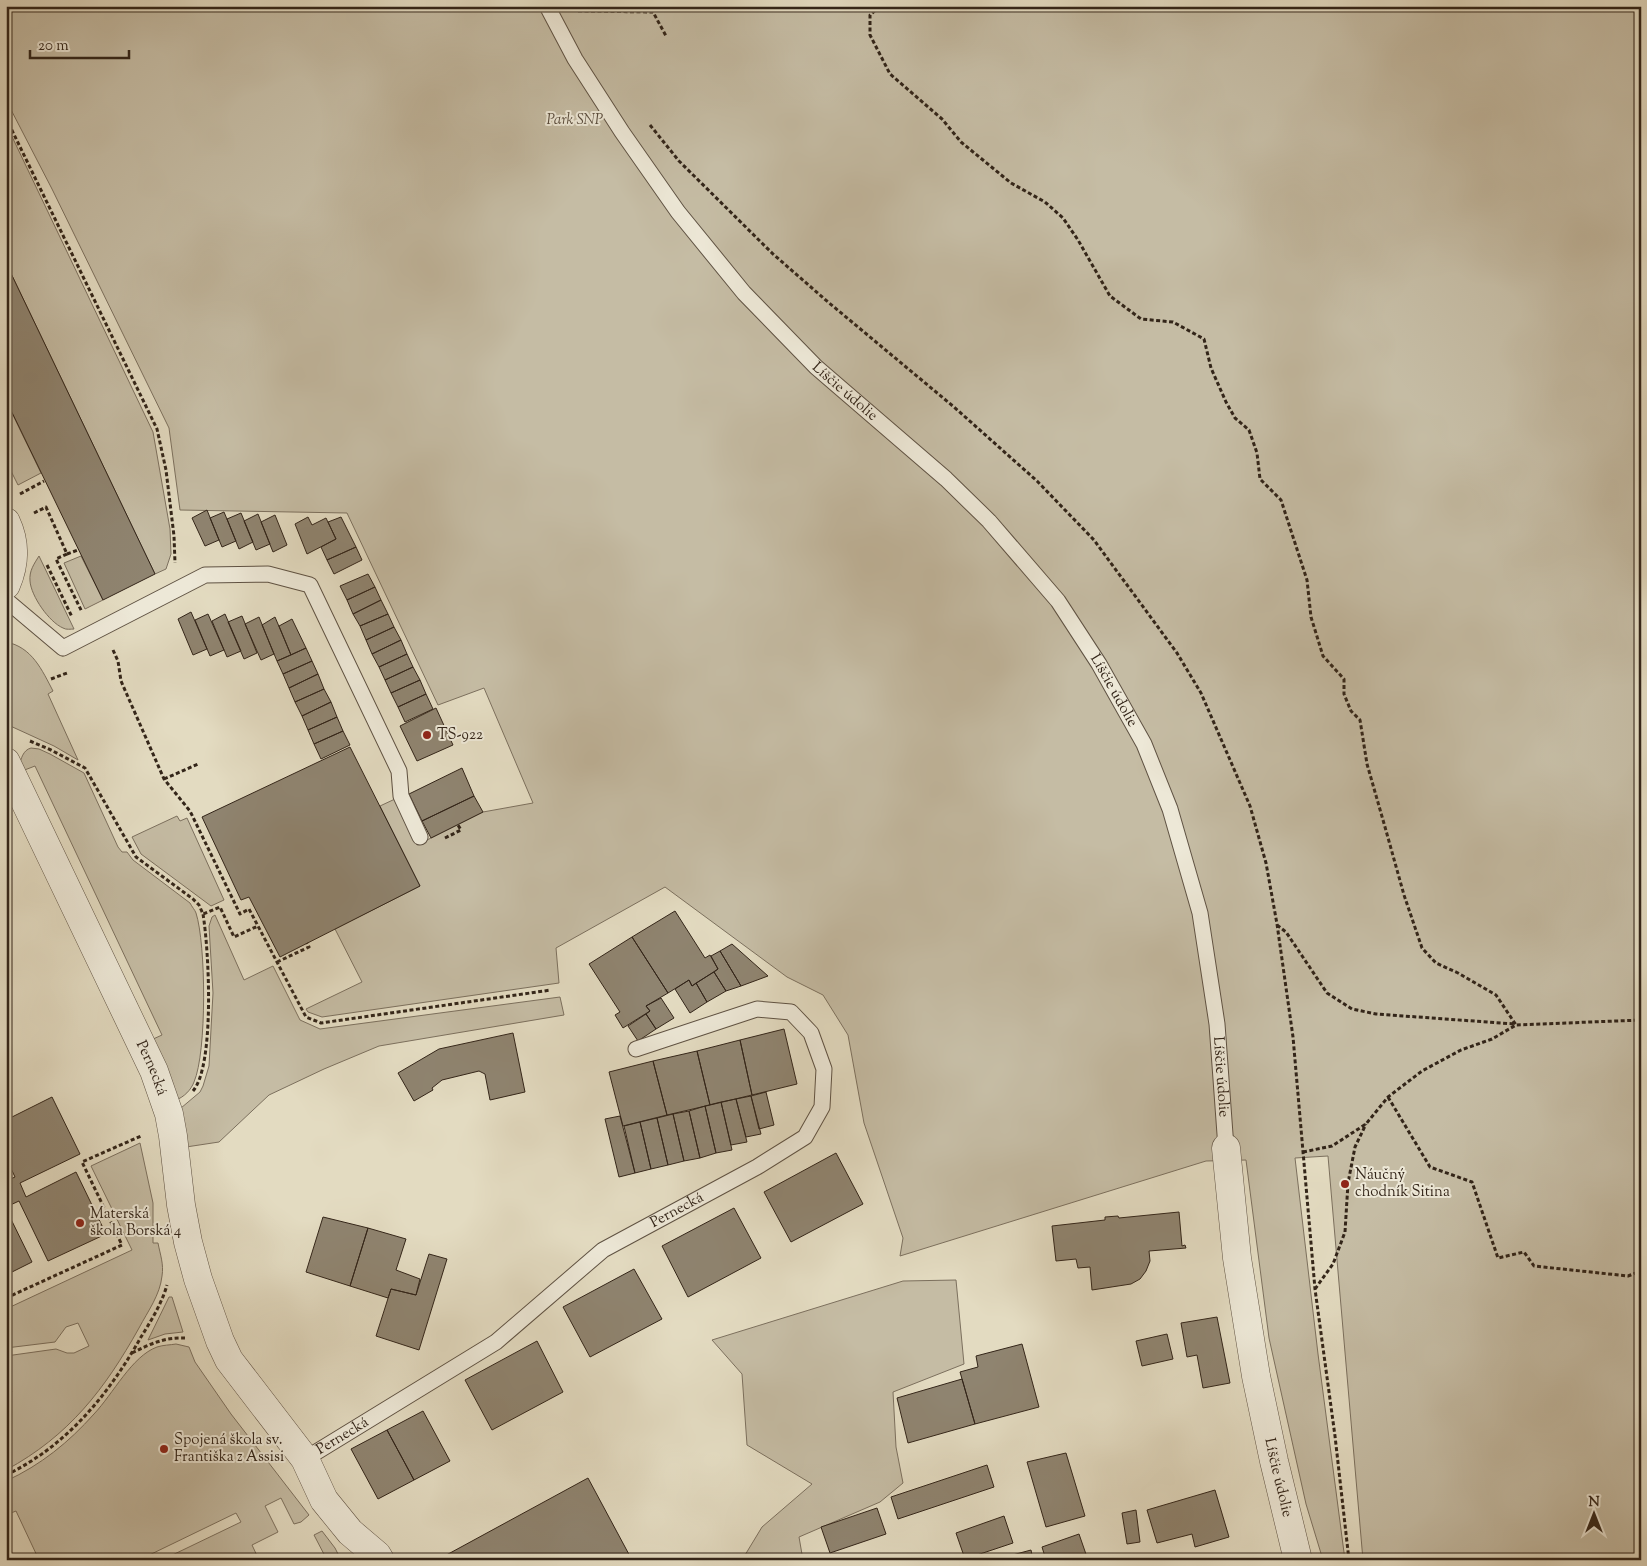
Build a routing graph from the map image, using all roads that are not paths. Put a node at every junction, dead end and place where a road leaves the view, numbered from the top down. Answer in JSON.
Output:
{"nodes":[{"id":1,"x":546,"y":6,"type":"edge"},
{"id":2,"x":6,"y":522,"type":"edge"},
{"id":3,"x":6,"y":585,"type":"edge"},
{"id":4,"x":6,"y":600,"type":"edge"},
{"id":5,"x":6,"y":762,"type":"edge"},
{"id":6,"x":420,"y":837,"type":"dead end"},
{"id":7,"x":636,"y":1049,"type":"dead end"},
{"id":8,"x":1226,"y":1148,"type":"joint"},
{"id":9,"x":305,"y":1460,"type":"junction"},
{"id":10,"x":380,"y":1560,"type":"edge"},
{"id":11,"x":1298,"y":1560,"type":"edge"}],
"edges":[{"from":1,"to":8,"type":"lane","name":"Líščie údolie"},
{"from":2,"to":3,"type":"street"},
{"from":4,"to":6,"type":"lane"},
{"from":5,"to":9,"type":"street","name":"Pernecká"},
{"from":7,"to":9,"type":"lane","name":"Pernecká"},
{"from":8,"to":11,"type":"street","name":"Líščie údolie"},
{"from":9,"to":10,"type":"street","name":"Pernecká"}]}
